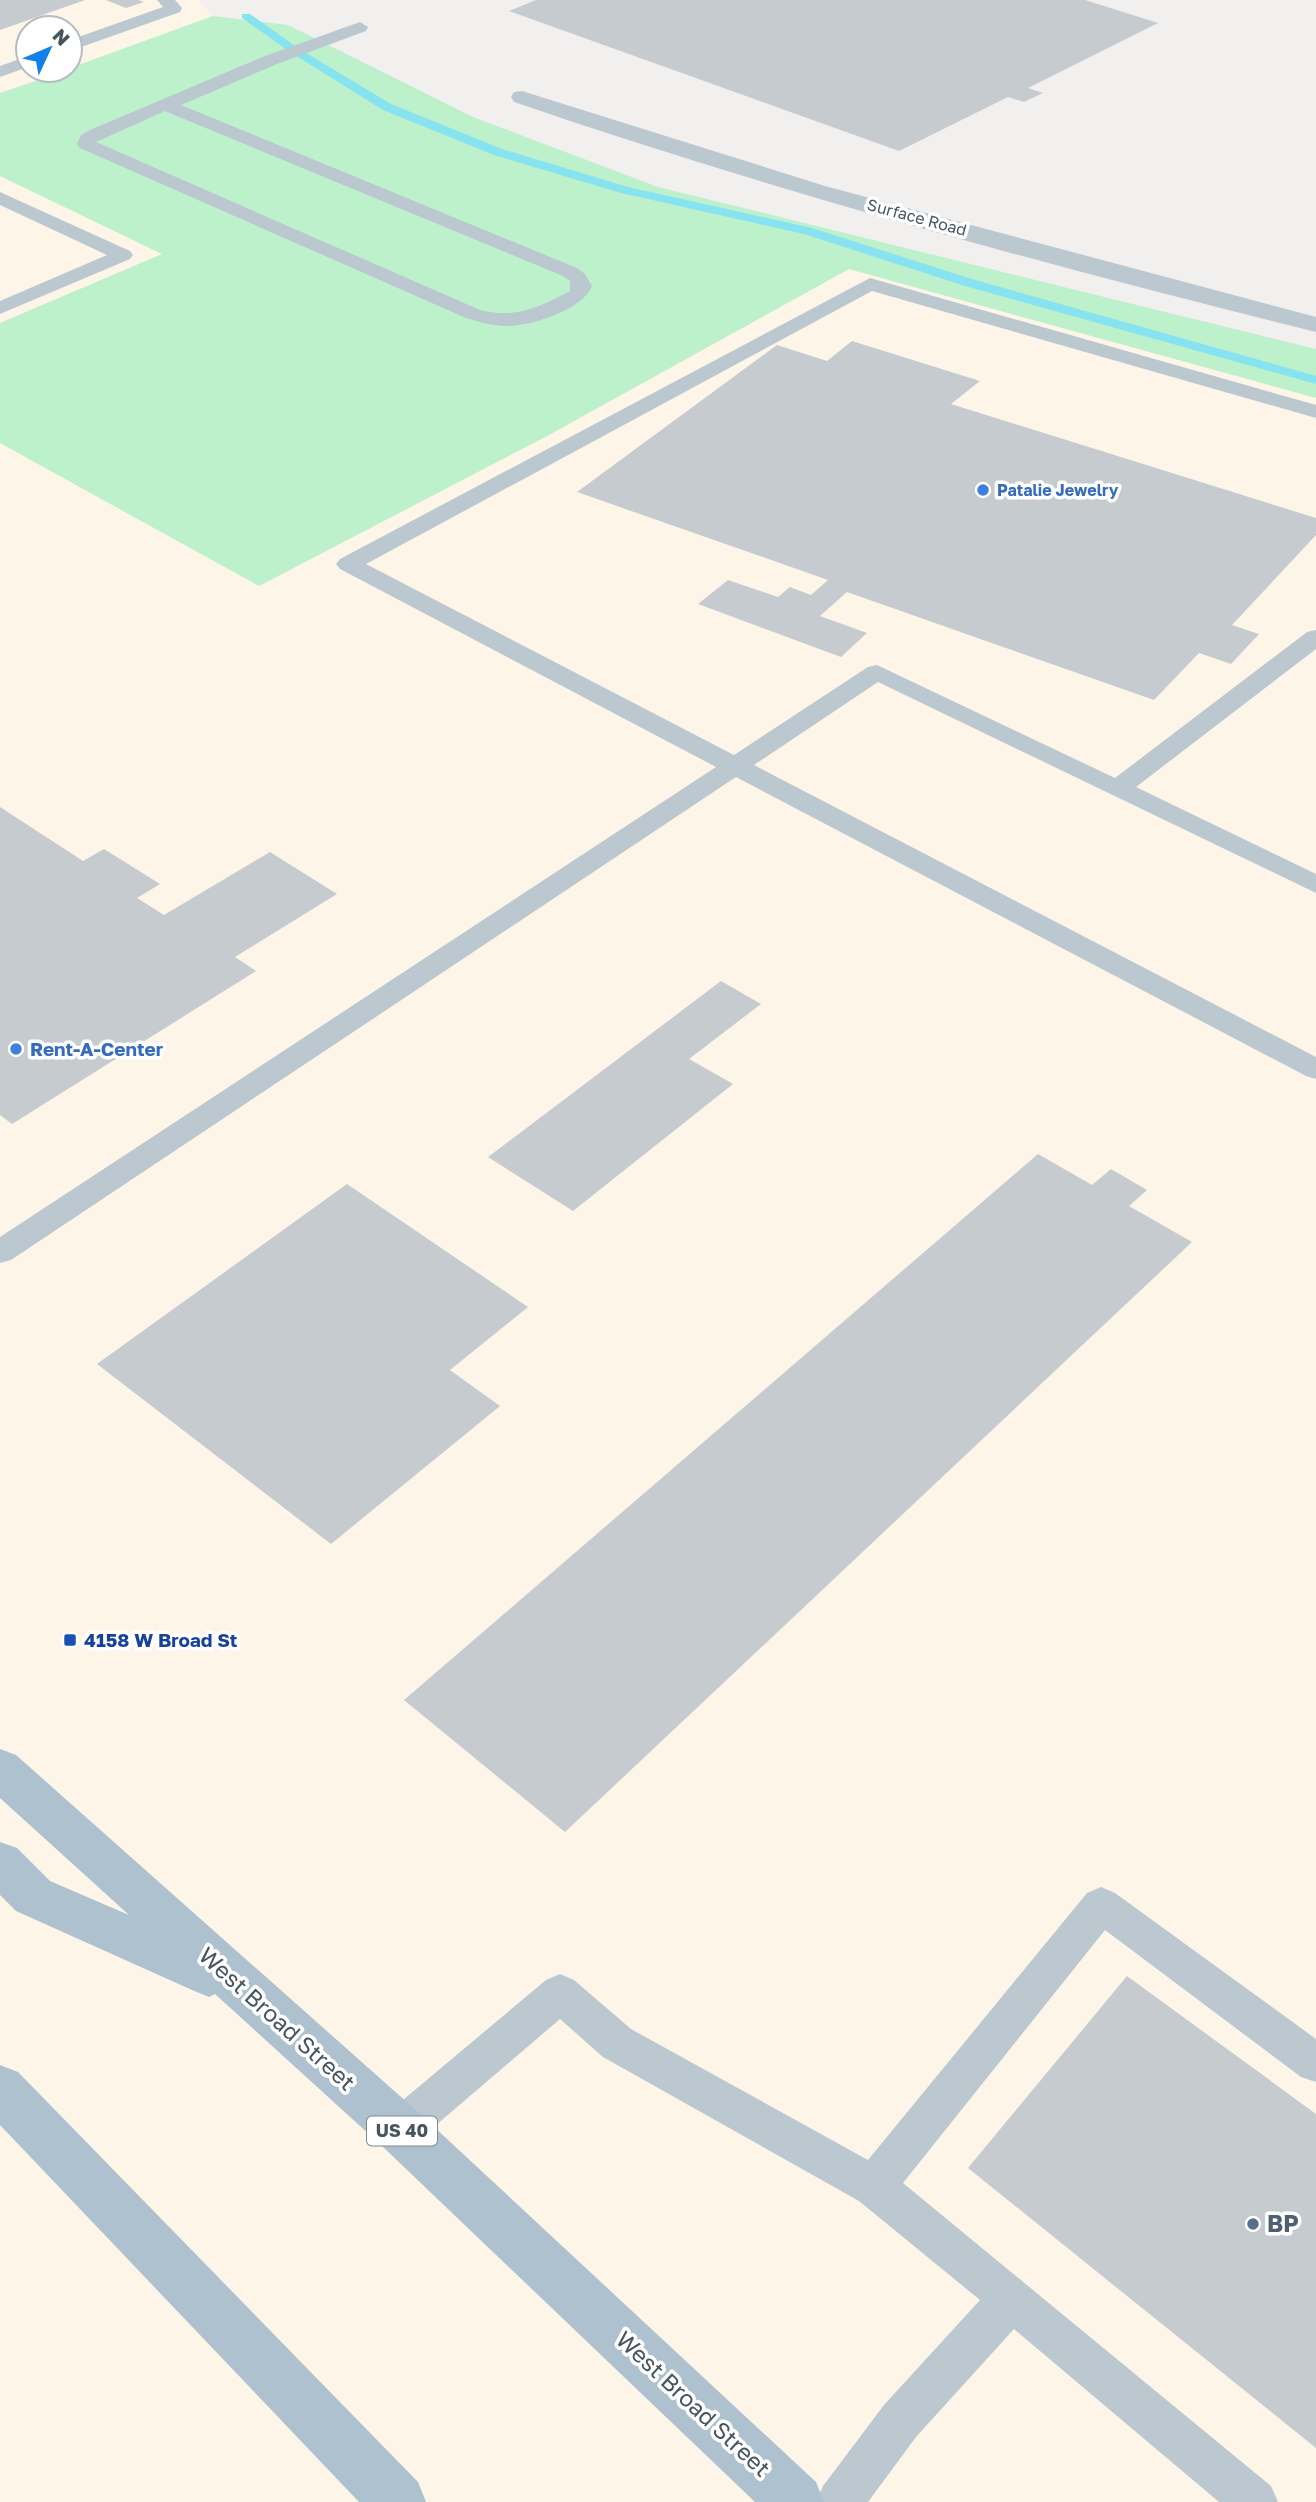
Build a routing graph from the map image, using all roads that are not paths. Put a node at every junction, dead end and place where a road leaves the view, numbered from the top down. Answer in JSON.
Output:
{"nodes":[{"id":1,"x":165,"y":0,"type":"edge"},
{"id":2,"x":360,"y":27,"type":"dead end"},
{"id":3,"x":84,"y":41,"type":"edge"},
{"id":4,"x":522,"y":97,"type":"dead end"},
{"id":5,"x":166,"y":105,"type":"junction"},
{"id":6,"x":0,"y":198,"type":"edge"},
{"id":7,"x":0,"y":308,"type":"edge"},
{"id":8,"x":1316,"y":325,"type":"edge"},
{"id":9,"x":1316,"y":412,"type":"edge"},
{"id":10,"x":1316,"y":637,"type":"edge"},
{"id":11,"x":735,"y":766,"type":"junction"},
{"id":12,"x":1118,"y":789,"type":"junction"},
{"id":13,"x":1316,"y":885,"type":"edge"},
{"id":14,"x":1316,"y":1069,"type":"edge"},
{"id":15,"x":0,"y":1252,"type":"edge"},
{"id":16,"x":0,"y":1769,"type":"edge"},
{"id":17,"x":0,"y":1863,"type":"edge"},
{"id":18,"x":243,"y":1989,"type":"junction"},
{"id":19,"x":1316,"y":2063,"type":"edge"},
{"id":20,"x":0,"y":2089,"type":"edge"},
{"id":21,"x":400,"y":2129,"type":"junction"},
{"id":22,"x":874,"y":2186,"type":"junction"},
{"id":23,"x":1012,"y":2298,"type":"junction"},
{"id":24,"x":398,"y":2502,"type":"edge"},
{"id":25,"x":796,"y":2502,"type":"edge"},
{"id":26,"x":839,"y":2502,"type":"edge"},
{"id":27,"x":1255,"y":2502,"type":"edge"}],
"edges":[{"from":1,"to":3,"type":"lane"},
{"from":2,"to":5,"type":"lane"},
{"from":4,"to":8,"type":"street","name":"Surface Road"},
{"from":5,"to":5,"type":"lane"},
{"from":6,"to":7,"type":"lane"},
{"from":9,"to":11,"type":"lane"},
{"from":10,"to":12,"type":"lane"},
{"from":11,"to":12,"type":"lane"},
{"from":11,"to":14,"type":"lane"},
{"from":11,"to":15,"type":"lane"},
{"from":12,"to":13,"type":"lane"},
{"from":16,"to":18,"type":"main road","name":"West Broad Street","number":"US 40"},
{"from":17,"to":18,"type":"main road"},
{"from":18,"to":21,"type":"main road","name":"West Broad Street","number":"US 40"},
{"from":19,"to":22,"type":"lane"},
{"from":20,"to":24,"type":"main road"},
{"from":21,"to":22,"type":"lane"},
{"from":21,"to":25,"type":"main road","name":"West Broad Street","number":"US 40"},
{"from":22,"to":23,"type":"lane"},
{"from":23,"to":26,"type":"lane"},
{"from":23,"to":27,"type":"lane"}]}
